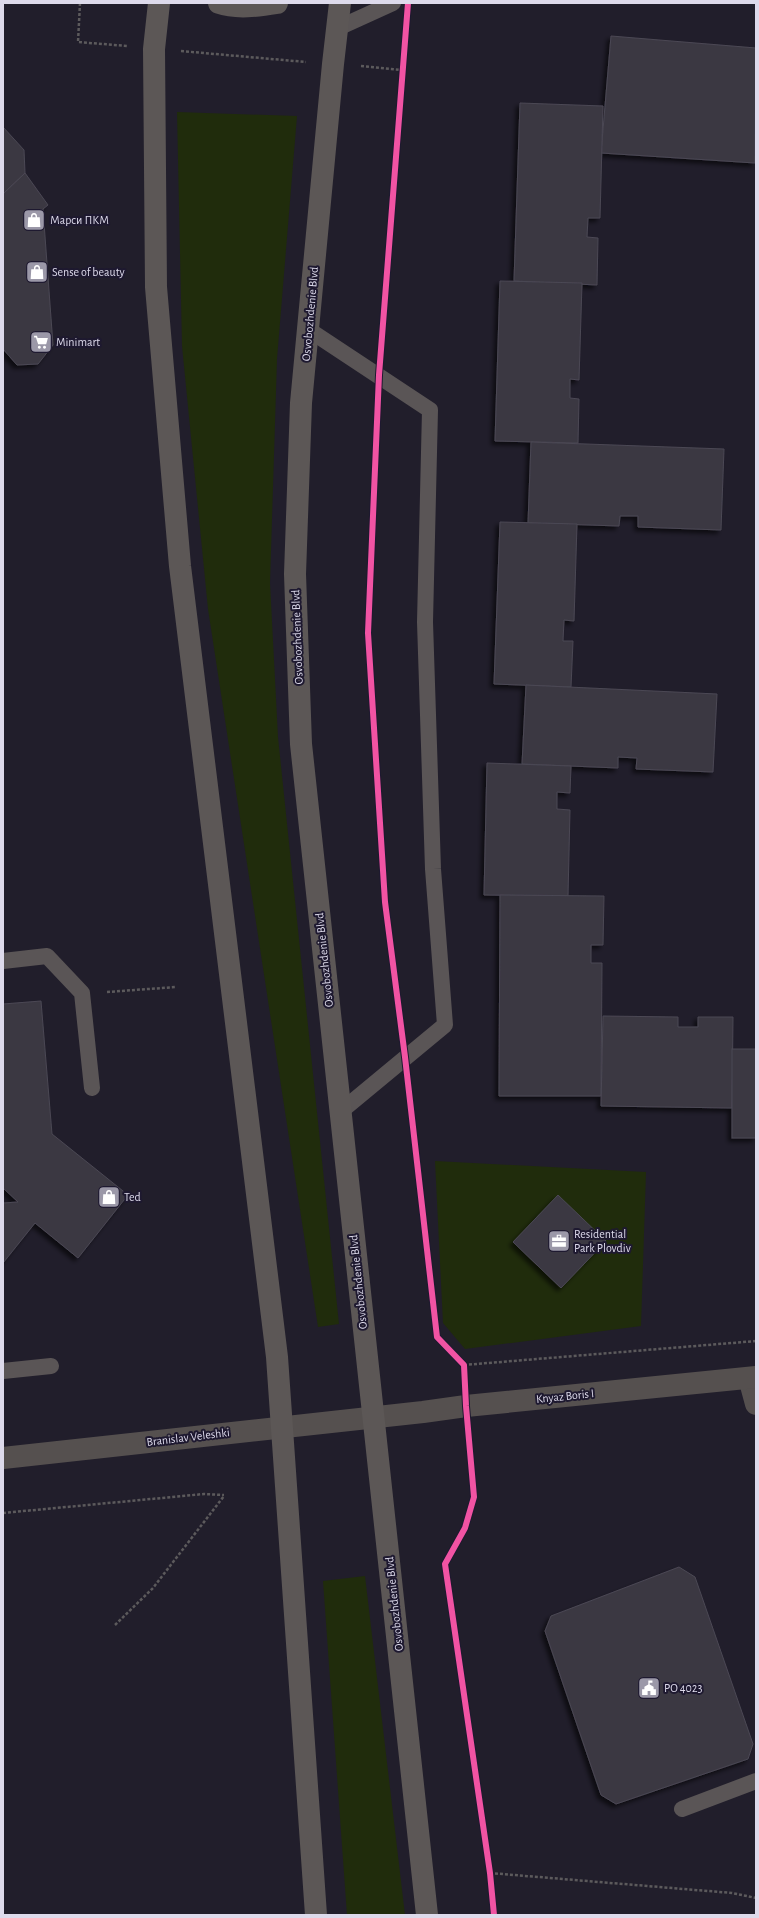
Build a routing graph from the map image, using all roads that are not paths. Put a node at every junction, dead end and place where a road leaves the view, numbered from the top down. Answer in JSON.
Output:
{"nodes":[{"id":1,"x":159,"y":3,"type":"edge"},
{"id":2,"x":219,"y":3,"type":"edge"},
{"id":3,"x":277,"y":3,"type":"edge"},
{"id":4,"x":340,"y":3,"type":"edge"},
{"id":5,"x":393,"y":3,"type":"edge"},
{"id":6,"x":338,"y":28,"type":"junction"},
{"id":7,"x":309,"y":330,"type":"junction"},
{"id":8,"x":3,"y":961,"type":"edge"},
{"id":9,"x":92,"y":1088,"type":"dead end"},
{"id":10,"x":340,"y":1112,"type":"junction"},
{"id":11,"x":52,"y":1366,"type":"dead end"},
{"id":12,"x":3,"y":1372,"type":"edge"},
{"id":13,"x":752,"y":1378,"type":"edge"},
{"id":14,"x":756,"y":1404,"type":"edge"},
{"id":15,"x":373,"y":1417,"type":"junction"},
{"id":16,"x":283,"y":1426,"type":"junction"},
{"id":17,"x":3,"y":1458,"type":"edge"},
{"id":18,"x":756,"y":1781,"type":"edge"},
{"id":19,"x":682,"y":1809,"type":"dead end"},
{"id":20,"x":316,"y":1915,"type":"edge"},
{"id":21,"x":427,"y":1915,"type":"edge"}],
"edges":[{"from":1,"to":16,"type":"main road"},
{"from":2,"to":3,"type":"main road"},
{"from":4,"to":6,"type":"main road","name":"Osvobozhdenie Blvd"},
{"from":5,"to":6,"type":"lane"},
{"from":6,"to":7,"type":"main road","name":"Osvobozhdenie Blvd"},
{"from":7,"to":10,"type":"main road","name":"Osvobozhdenie Blvd"},
{"from":7,"to":10,"type":"lane"},
{"from":8,"to":9,"type":"lane"},
{"from":10,"to":15,"type":"main road","name":"Osvobozhdenie Blvd"},
{"from":11,"to":12,"type":"lane"},
{"from":13,"to":14,"type":"street"},
{"from":13,"to":15,"type":"street","name":"Knyaz Boris I"},
{"from":15,"to":16,"type":"street","name":"Branislav Veleshki"},
{"from":15,"to":21,"type":"main road","name":"Osvobozhdenie Blvd"},
{"from":16,"to":17,"type":"street","name":"Branislav Veleshki"},
{"from":16,"to":20,"type":"main road"},
{"from":18,"to":19,"type":"lane"}]}
